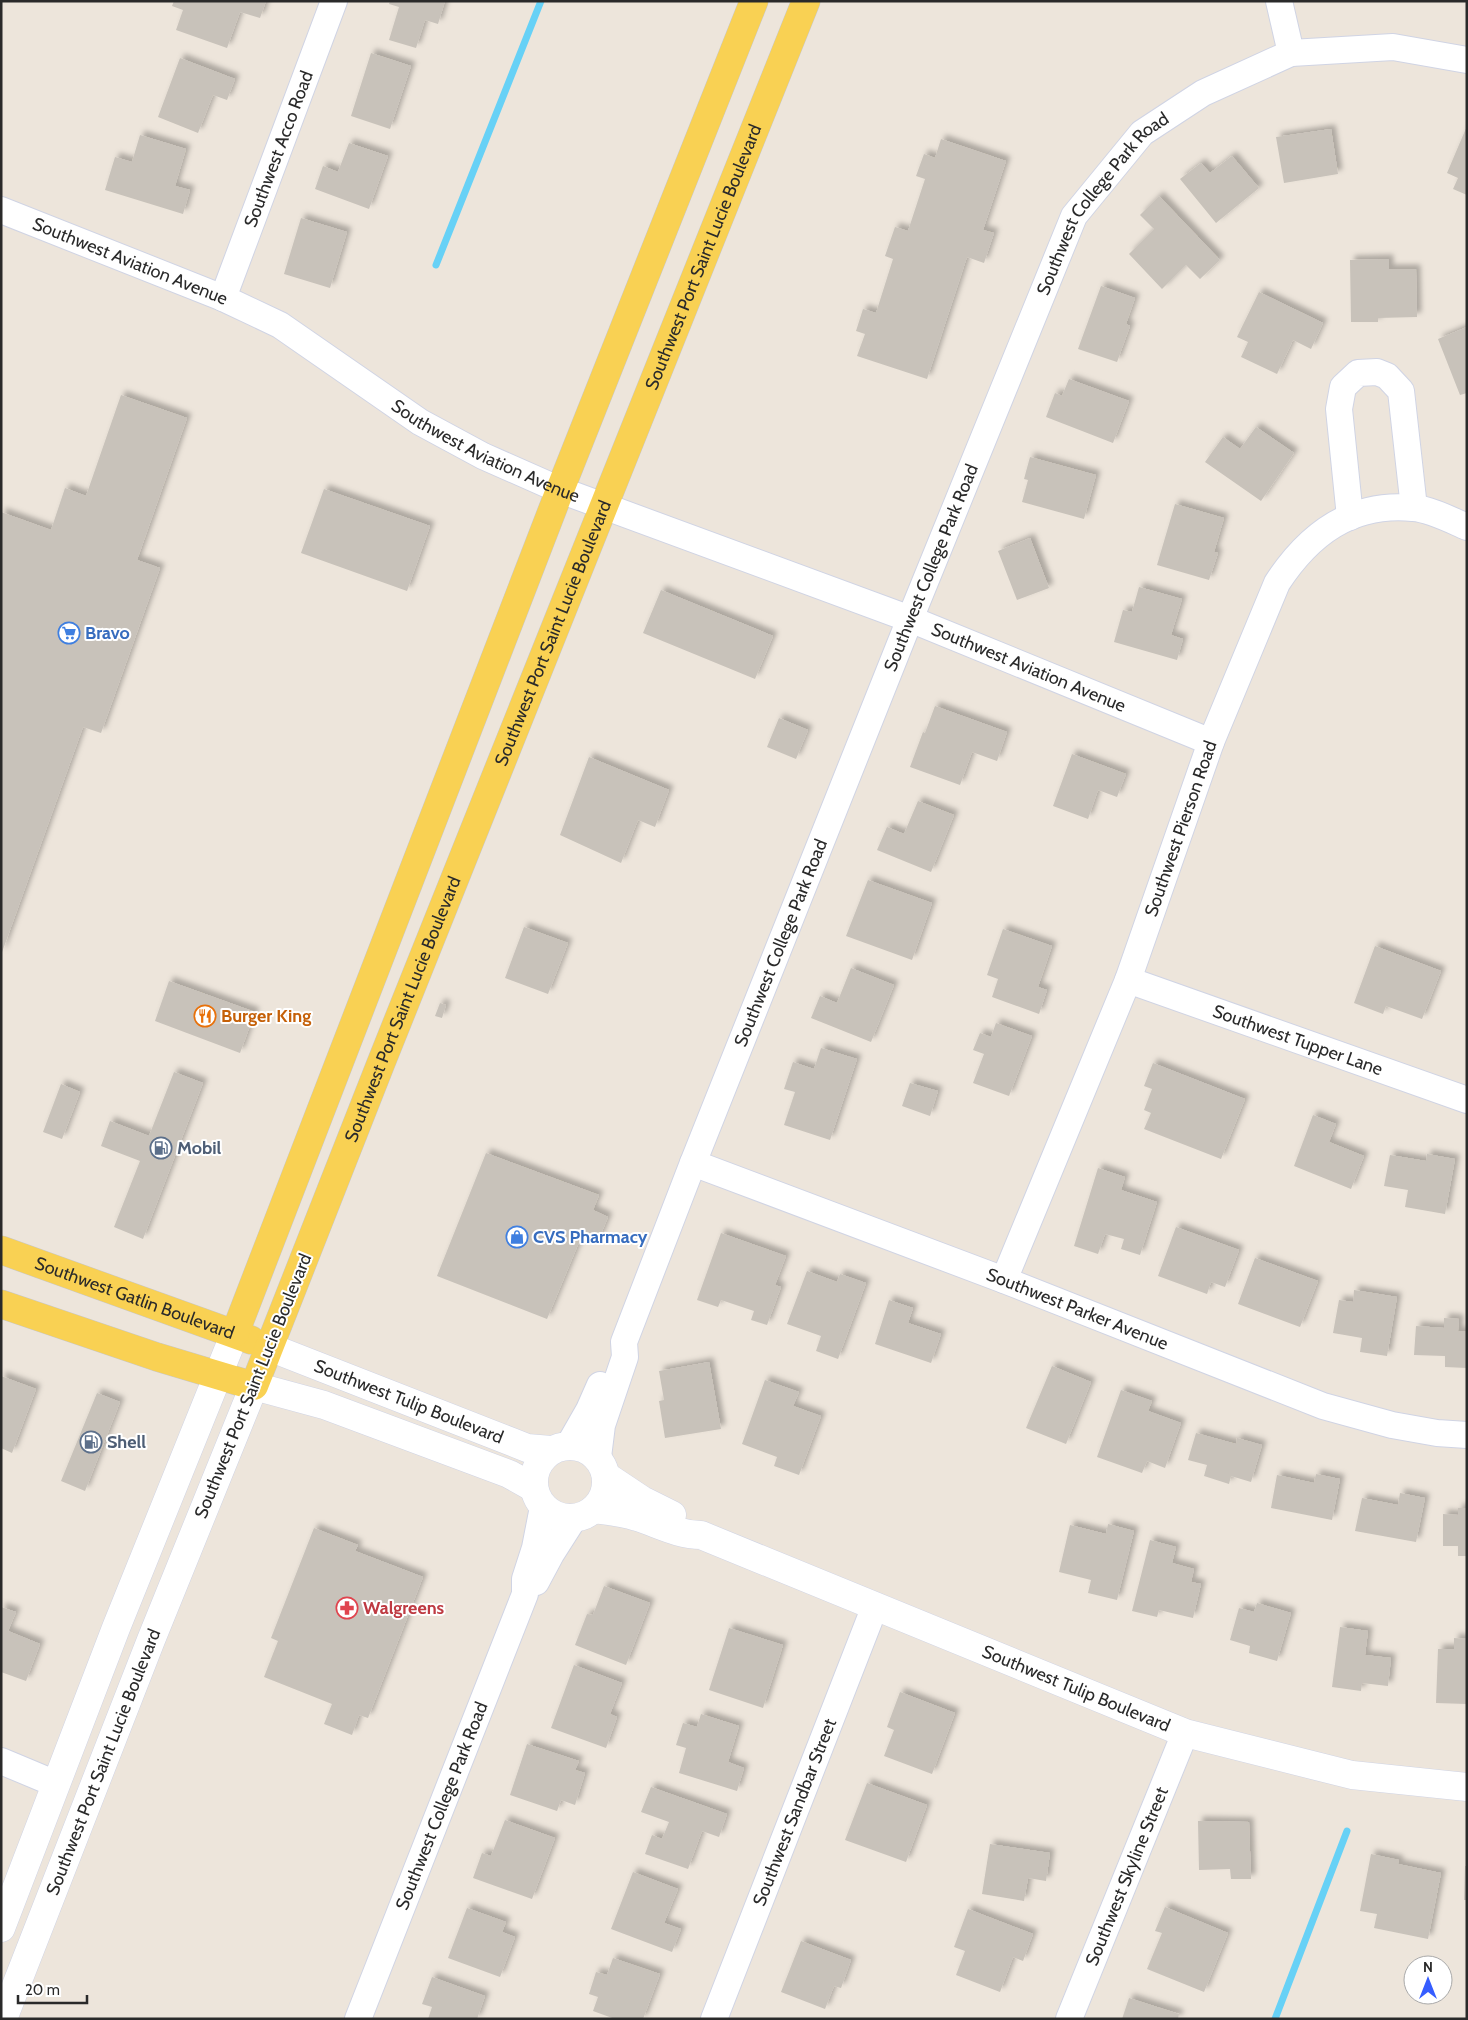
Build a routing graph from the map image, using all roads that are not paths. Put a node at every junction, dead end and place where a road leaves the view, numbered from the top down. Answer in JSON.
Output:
{"nodes":[{"id":1,"x":334,"y":1,"type":"edge"},
{"id":2,"x":754,"y":1,"type":"edge"},
{"id":3,"x":806,"y":1,"type":"edge"},
{"id":4,"x":1279,"y":1,"type":"edge"},
{"id":5,"x":1292,"y":53,"type":"junction"},
{"id":6,"x":1467,"y":60,"type":"edge"},
{"id":7,"x":1,"y":210,"type":"edge"},
{"id":8,"x":223,"y":298,"type":"junction"},
{"id":9,"x":560,"y":490,"type":"junction"},
{"id":10,"x":603,"y":506,"type":"junction"},
{"id":11,"x":1414,"y":508,"type":"junction"},
{"id":12,"x":1350,"y":517,"type":"junction"},
{"id":13,"x":1467,"y":527,"type":"edge"},
{"id":14,"x":910,"y":619,"type":"junction"},
{"id":15,"x":1212,"y":742,"type":"junction"},
{"id":16,"x":1128,"y":980,"type":"junction"},
{"id":17,"x":1467,"y":1100,"type":"edge"},
{"id":18,"x":693,"y":1163,"type":"junction"},
{"id":19,"x":1,"y":1250,"type":"edge"},
{"id":20,"x":1004,"y":1280,"type":"junction"},
{"id":21,"x":1,"y":1304,"type":"edge"},
{"id":22,"x":235,"y":1334,"type":"junction"},
{"id":23,"x":624,"y":1342,"type":"junction"},
{"id":24,"x":270,"y":1347,"type":"junction"},
{"id":25,"x":218,"y":1376,"type":"junction"},
{"id":26,"x":254,"y":1386,"type":"junction"},
{"id":27,"x":1467,"y":1435,"type":"edge"},
{"id":28,"x":560,"y":1448,"type":"junction"},
{"id":29,"x":602,"y":1467,"type":"junction"},
{"id":30,"x":539,"y":1497,"type":"junction"},
{"id":31,"x":584,"y":1514,"type":"junction"},
{"id":32,"x":702,"y":1535,"type":"junction"},
{"id":33,"x":525,"y":1594,"type":"junction"},
{"id":34,"x":875,"y":1606,"type":"junction"},
{"id":35,"x":1185,"y":1733,"type":"junction"},
{"id":36,"x":1,"y":1761,"type":"edge"},
{"id":37,"x":56,"y":1784,"type":"junction"},
{"id":38,"x":1467,"y":1788,"type":"edge"},
{"id":39,"x":1,"y":1928,"type":"edge"},
{"id":40,"x":4,"y":2019,"type":"edge"},
{"id":41,"x":358,"y":2019,"type":"edge"},
{"id":42,"x":714,"y":2019,"type":"edge"},
{"id":43,"x":1069,"y":2019,"type":"edge"}],
"edges":[{"from":1,"to":8,"type":"street","name":"Southwest Acco Road"},
{"from":2,"to":9,"type":"main road","name":"Southwest Port Saint Lucie Boulevard"},
{"from":3,"to":10,"type":"main road","name":"Southwest Port Saint Lucie Boulevard"},
{"from":4,"to":5,"type":"street"},
{"from":5,"to":6,"type":"street","name":"Southwest College Park Road"},
{"from":5,"to":14,"type":"street","name":"Southwest College Park Road"},
{"from":7,"to":8,"type":"street","name":"Southwest Aviation Avenue"},
{"from":8,"to":9,"type":"street","name":"Southwest Aviation Avenue"},
{"from":9,"to":10,"type":"street","name":"Southwest Aviation Avenue"},
{"from":9,"to":22,"type":"main road","name":"Southwest Port Saint Lucie Boulevard"},
{"from":10,"to":14,"type":"street","name":"Southwest Aviation Avenue"},
{"from":10,"to":24,"type":"main road","name":"Southwest Port Saint Lucie Boulevard"},
{"from":11,"to":12,"type":"street","name":"Southwest Pierson Road"},
{"from":11,"to":12,"type":"street"},
{"from":11,"to":13,"type":"street","name":"Southwest Pierson Road"},
{"from":12,"to":15,"type":"street","name":"Southwest Pierson Road"},
{"from":14,"to":15,"type":"street","name":"Southwest Aviation Avenue"},
{"from":14,"to":18,"type":"street","name":"Southwest College Park Road"},
{"from":15,"to":16,"type":"street","name":"Southwest Pierson Road"},
{"from":16,"to":17,"type":"street","name":"Southwest Tupper Lane"},
{"from":16,"to":20,"type":"street","name":"Southwest Pierson Road"},
{"from":18,"to":20,"type":"street","name":"Southwest Parker Avenue"},
{"from":18,"to":23,"type":"street","name":"Southwest College Park Road"},
{"from":19,"to":22,"type":"main road","name":"Southwest Gatlin Boulevard"},
{"from":20,"to":27,"type":"street","name":"Southwest Parker Avenue"},
{"from":21,"to":25,"type":"main road"},
{"from":22,"to":24,"type":"main road","name":"Southwest Gatlin Boulevard"},
{"from":22,"to":25,"type":"street","name":"Southwest Port Saint Lucie Boulevard"},
{"from":23,"to":28,"type":"street","name":"Southwest College Park Road"},
{"from":23,"to":29,"type":"street","name":"Southwest College Park Road"},
{"from":24,"to":26,"type":"main road","name":"Southwest Port Saint Lucie Boulevard"},
{"from":24,"to":28,"type":"street","name":"Southwest Tulip Boulevard"},
{"from":25,"to":26,"type":"main road"},
{"from":25,"to":37,"type":"street","name":"Southwest Port Saint Lucie Boulevard"},
{"from":26,"to":30,"type":"street","name":"Southwest Tulip Boulevard"},
{"from":26,"to":40,"type":"street","name":"Southwest Port Saint Lucie Boulevard"},
{"from":28,"to":29,"type":"street"},
{"from":28,"to":30,"type":"street"},
{"from":29,"to":31,"type":"street"},
{"from":29,"to":32,"type":"street","name":"Southwest Tulip Boulevard"},
{"from":30,"to":31,"type":"street"},
{"from":30,"to":33,"type":"street","name":"Southwest College Park Road"},
{"from":31,"to":32,"type":"street","name":"Southwest Tulip Boulevard"},
{"from":31,"to":33,"type":"street","name":"Southwest College Park Road"},
{"from":32,"to":34,"type":"street","name":"Southwest Tulip Boulevard"},
{"from":33,"to":41,"type":"street","name":"Southwest College Park Road"},
{"from":34,"to":35,"type":"street","name":"Southwest Tulip Boulevard"},
{"from":34,"to":42,"type":"street","name":"Southwest Sandbar Street"},
{"from":35,"to":38,"type":"street","name":"Southwest Tulip Boulevard"},
{"from":35,"to":43,"type":"street","name":"Southwest Skyline Street"},
{"from":36,"to":37,"type":"street"},
{"from":37,"to":39,"type":"street","name":"Southwest Port Saint Lucie Boulevard"}]}
